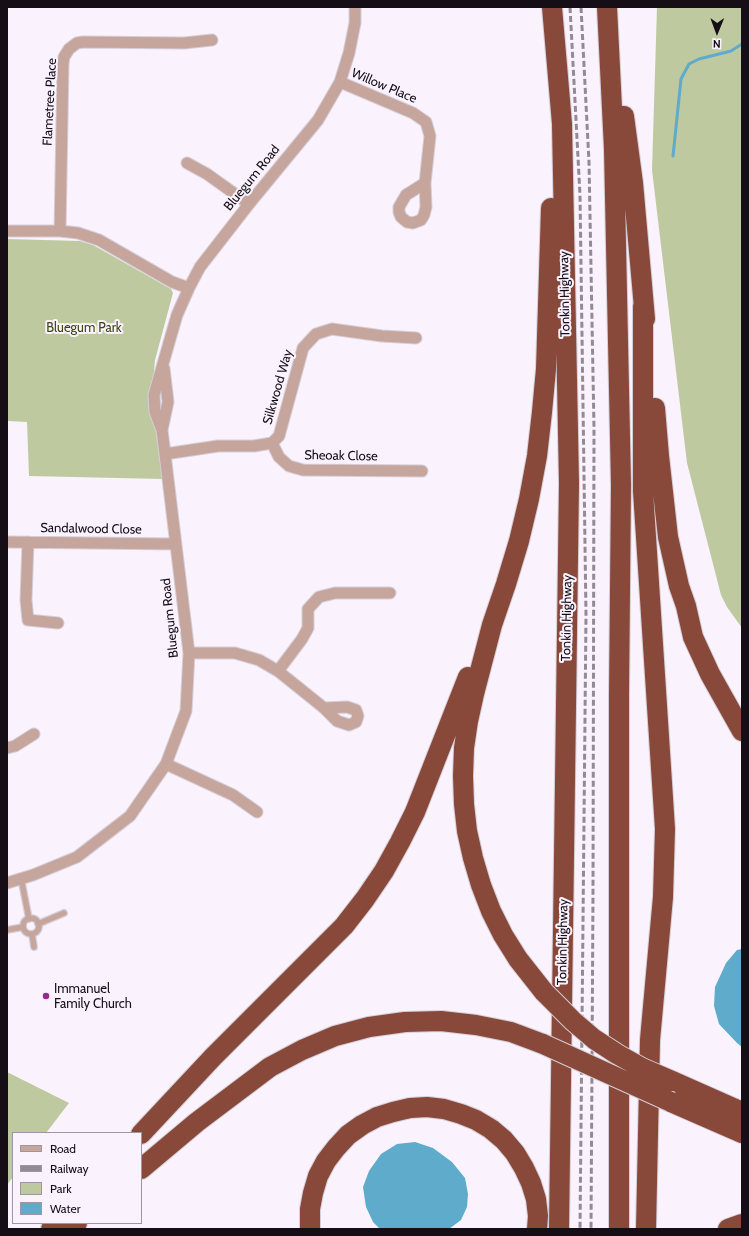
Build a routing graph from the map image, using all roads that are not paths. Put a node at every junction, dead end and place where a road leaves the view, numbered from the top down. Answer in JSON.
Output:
{"nodes":[{"id":1,"x":355,"y":7,"type":"edge"},
{"id":2,"x":548,"y":7,"type":"edge"},
{"id":3,"x":552,"y":7,"type":"edge"},
{"id":4,"x":607,"y":7,"type":"edge"},
{"id":5,"x":610,"y":7,"type":"edge"},
{"id":6,"x":212,"y":40,"type":"dead end"},
{"id":7,"x":340,"y":82,"type":"junction"},
{"id":8,"x":187,"y":163,"type":"dead end"},
{"id":9,"x":425,"y":182,"type":"dead end"},
{"id":10,"x":248,"y":204,"type":"junction"},
{"id":11,"x":7,"y":231,"type":"edge"},
{"id":12,"x":60,"y":231,"type":"junction"},
{"id":13,"x":189,"y":288,"type":"junction"},
{"id":14,"x":643,"y":306,"type":"junction"},
{"id":15,"x":416,"y":338,"type":"dead end"},
{"id":16,"x":272,"y":443,"type":"junction"},
{"id":17,"x":165,"y":454,"type":"junction"},
{"id":18,"x":422,"y":471,"type":"dead end"},
{"id":19,"x":7,"y":542,"type":"edge"},
{"id":20,"x":28,"y":542,"type":"junction"},
{"id":21,"x":175,"y":544,"type":"junction"},
{"id":22,"x":390,"y":593,"type":"dead end"},
{"id":23,"x":58,"y":623,"type":"dead end"},
{"id":24,"x":491,"y":629,"type":"junction"},
{"id":25,"x":189,"y":653,"type":"junction"},
{"id":26,"x":278,"y":671,"type":"junction"},
{"id":27,"x":324,"y":708,"type":"dead end"},
{"id":28,"x":742,"y":731,"type":"edge"},
{"id":29,"x":34,"y":734,"type":"dead end"},
{"id":30,"x":7,"y":748,"type":"edge"},
{"id":31,"x":166,"y":764,"type":"junction"},
{"id":32,"x":257,"y":812,"type":"dead end"},
{"id":33,"x":21,"y":878,"type":"junction"},
{"id":34,"x":7,"y":883,"type":"edge"},
{"id":35,"x":64,"y":913,"type":"dead end"},
{"id":36,"x":29,"y":919,"type":"junction"},
{"id":37,"x":38,"y":924,"type":"junction"},
{"id":38,"x":24,"y":927,"type":"junction"},
{"id":39,"x":7,"y":930,"type":"edge"},
{"id":40,"x":32,"y":934,"type":"junction"},
{"id":41,"x":34,"y":947,"type":"dead end"},
{"id":42,"x":742,"y":1112,"type":"edge"},
{"id":43,"x":742,"y":1132,"type":"edge"},
{"id":44,"x":142,"y":1133,"type":"edge"},
{"id":45,"x":142,"y":1167,"type":"edge"},
{"id":46,"x":742,"y":1224,"type":"edge"},
{"id":47,"x":310,"y":1229,"type":"edge"},
{"id":48,"x":538,"y":1229,"type":"edge"},
{"id":49,"x":559,"y":1229,"type":"edge"},
{"id":50,"x":619,"y":1229,"type":"edge"},
{"id":51,"x":646,"y":1229,"type":"edge"},
{"id":52,"x":728,"y":1229,"type":"edge"}],
"edges":[{"from":1,"to":7,"type":"street","name":"Bluegum Road"},
{"from":2,"to":24,"type":"highway"},
{"from":3,"to":49,"type":"highway","name":"Tonkin Highway"},
{"from":4,"to":50,"type":"highway"},
{"from":5,"to":14,"type":"highway"},
{"from":6,"to":12,"type":"street","name":"Flametree Place"},
{"from":7,"to":9,"type":"street","name":"Willow Place"},
{"from":7,"to":10,"type":"street","name":"Bluegum Road"},
{"from":8,"to":10,"type":"street"},
{"from":10,"to":13,"type":"street","name":"Bluegum Road"},
{"from":11,"to":12,"type":"street"},
{"from":12,"to":13,"type":"street"},
{"from":13,"to":17,"type":"street","name":"Bluegum Road"},
{"from":14,"to":28,"type":"highway"},
{"from":14,"to":51,"type":"highway"},
{"from":15,"to":16,"type":"street","name":"Silkwood Way"},
{"from":16,"to":17,"type":"street","name":"Silkwood Way"},
{"from":16,"to":18,"type":"street","name":"Sheoak Close"},
{"from":17,"to":21,"type":"street","name":"Bluegum Road"},
{"from":19,"to":20,"type":"street","name":"Sandalwood Close"},
{"from":20,"to":21,"type":"street","name":"Sandalwood Close"},
{"from":20,"to":23,"type":"street"},
{"from":21,"to":25,"type":"street","name":"Bluegum Road"},
{"from":22,"to":26,"type":"street"},
{"from":24,"to":42,"type":"highway","bridge":true},
{"from":24,"to":44,"type":"highway"},
{"from":25,"to":26,"type":"street"},
{"from":25,"to":31,"type":"street","name":"Bluegum Road"},
{"from":26,"to":27,"type":"street"},
{"from":29,"to":30,"type":"street"},
{"from":31,"to":32,"type":"street"},
{"from":31,"to":33,"type":"street","name":"Bluegum Road"},
{"from":33,"to":34,"type":"street","name":"Bluegum Road"},
{"from":33,"to":36,"type":"lane"},
{"from":35,"to":37,"type":"lane"},
{"from":36,"to":37,"type":"lane"},
{"from":36,"to":38,"type":"lane"},
{"from":37,"to":40,"type":"lane"},
{"from":38,"to":39,"type":"lane"},
{"from":38,"to":40,"type":"lane"},
{"from":40,"to":41,"type":"lane"},
{"from":43,"to":45,"type":"highway","bridge":true},
{"from":46,"to":52,"type":"highway"},
{"from":47,"to":48,"type":"highway"}]}
